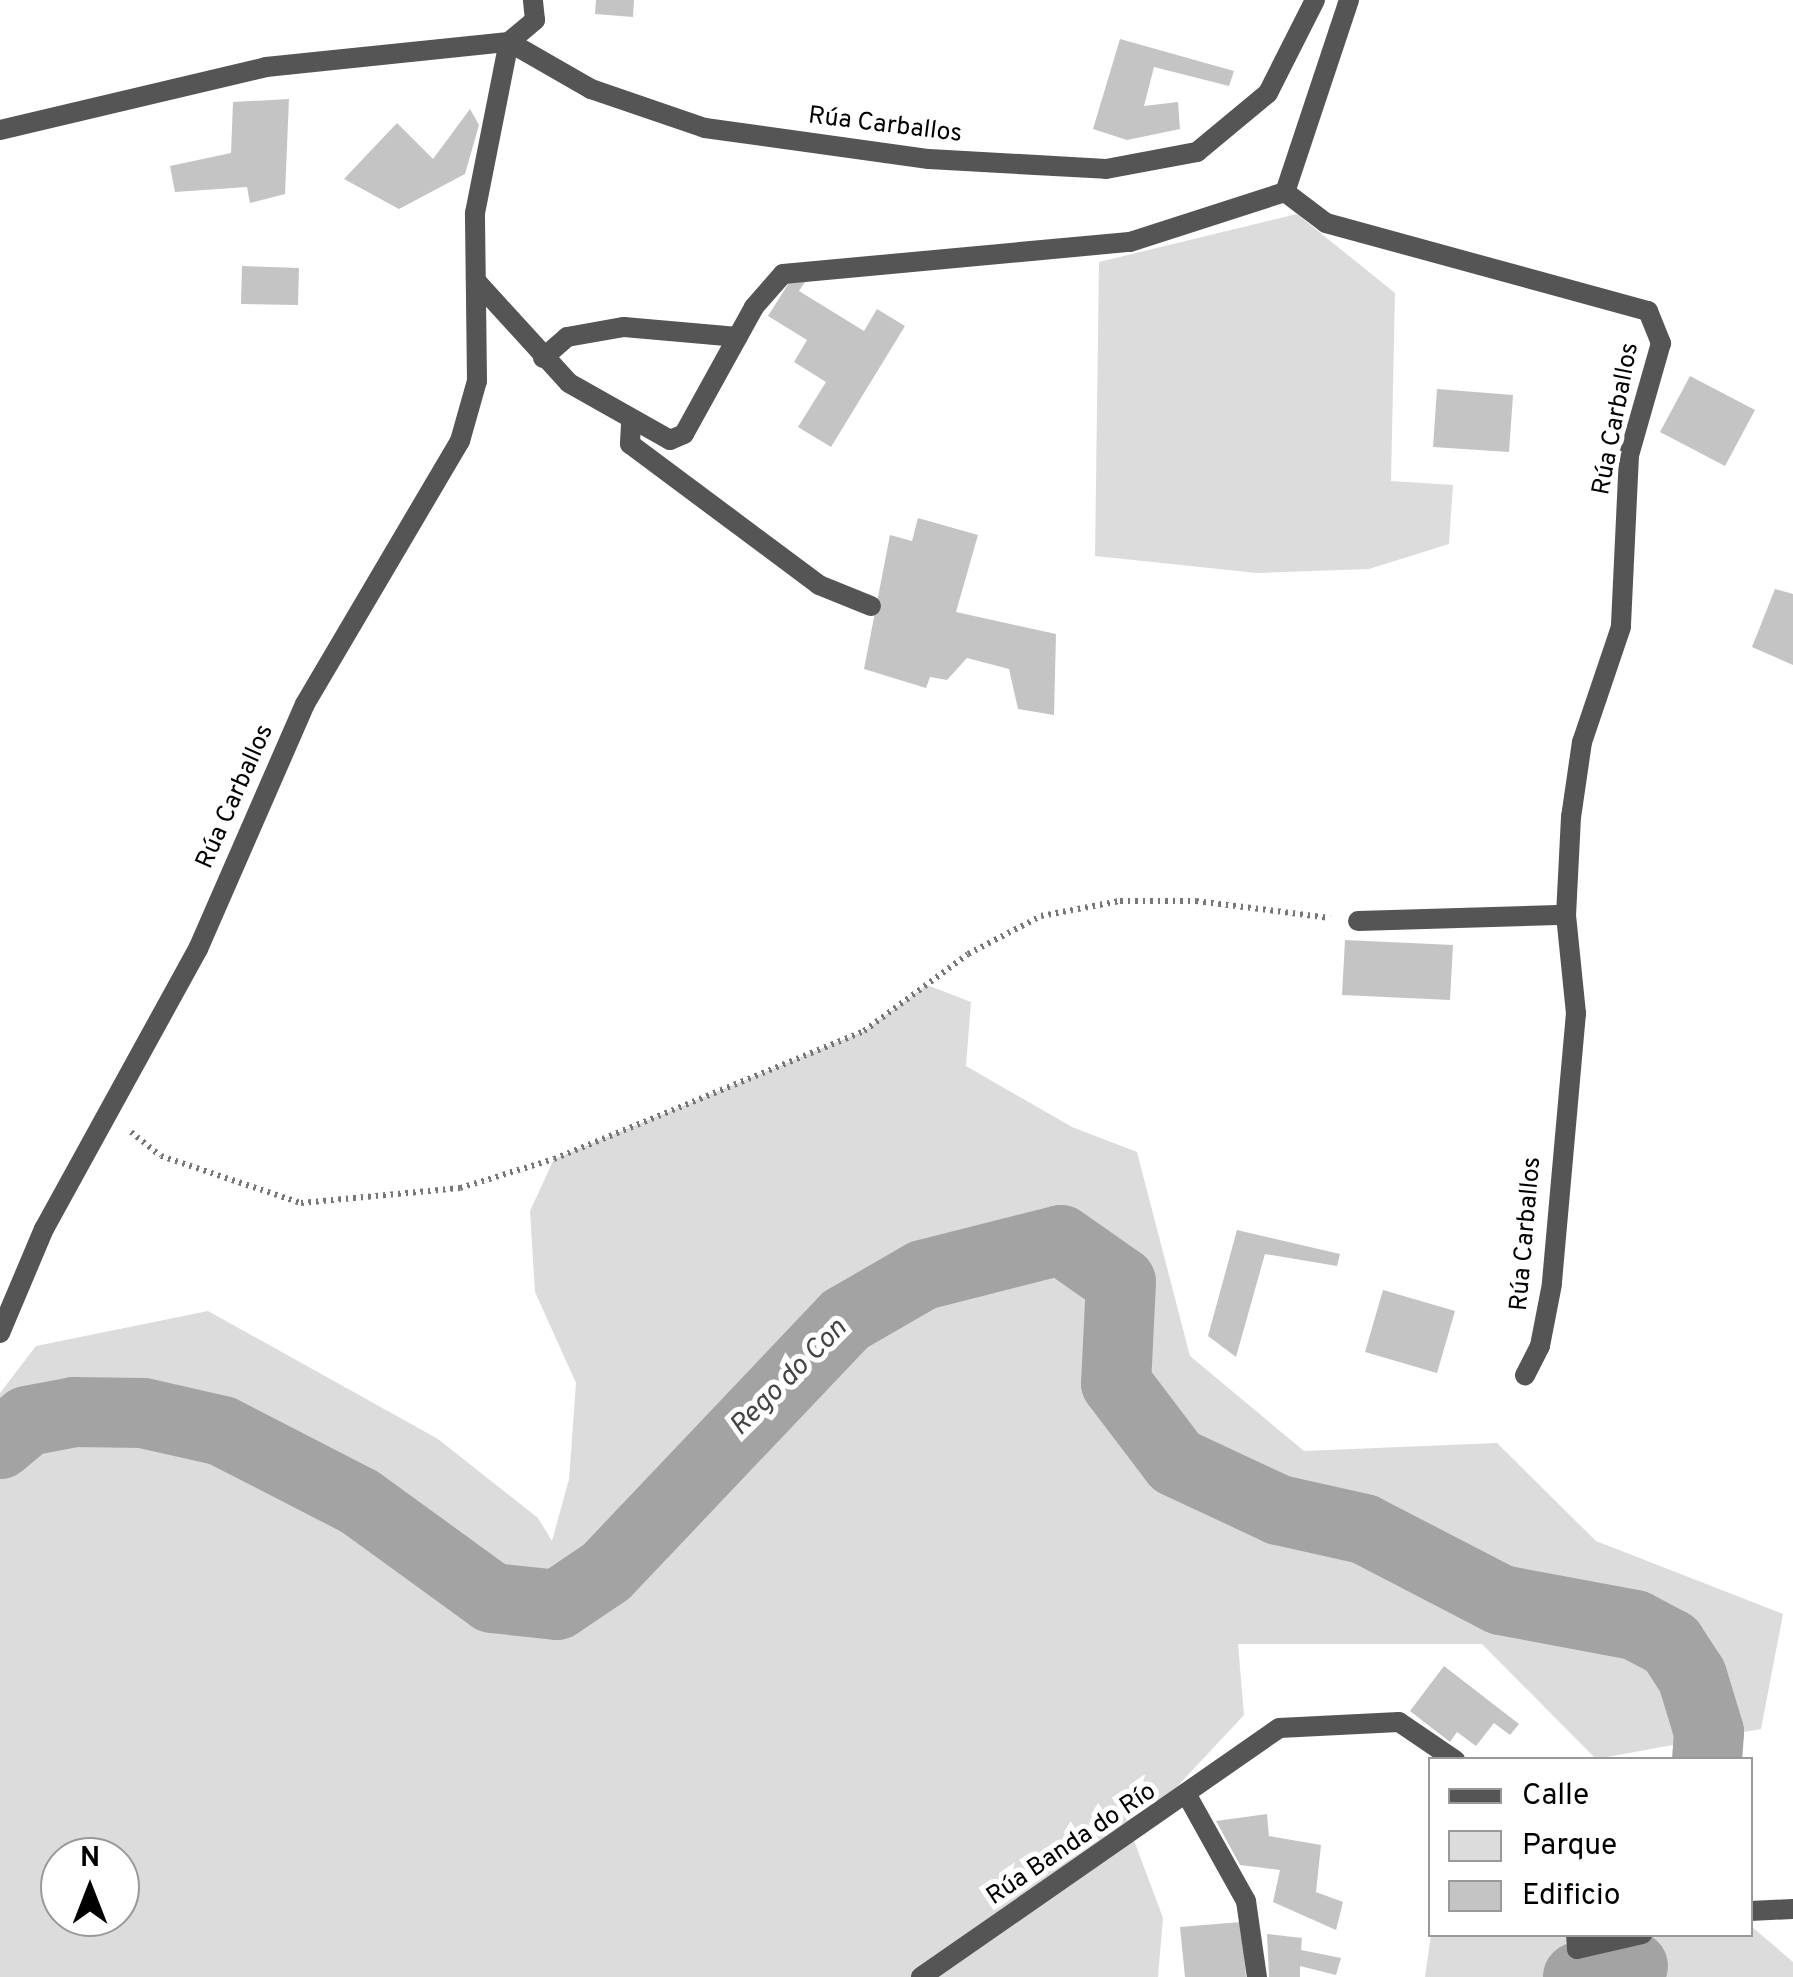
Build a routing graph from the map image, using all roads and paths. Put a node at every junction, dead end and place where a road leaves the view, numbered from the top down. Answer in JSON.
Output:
{"nodes":[{"id":1,"x":532,"y":0,"type":"edge"},
{"id":2,"x":1315,"y":0,"type":"edge"},
{"id":3,"x":1348,"y":0,"type":"edge"},
{"id":4,"x":508,"y":42,"type":"junction"},
{"id":5,"x":0,"y":130,"type":"edge"},
{"id":6,"x":1285,"y":192,"type":"junction"},
{"id":7,"x":473,"y":276,"type":"junction"},
{"id":8,"x":738,"y":337,"type":"junction"},
{"id":9,"x":543,"y":358,"type":"junction"},
{"id":10,"x":631,"y":424,"type":"junction"},
{"id":11,"x":870,"y":606,"type":"dead end"},
{"id":12,"x":1566,"y":915,"type":"junction"},
{"id":13,"x":1358,"y":921,"type":"joint"},
{"id":14,"x":110,"y":1116,"type":"junction"},
{"id":15,"x":0,"y":1333,"type":"edge"},
{"id":16,"x":1525,"y":1375,"type":"dead end"},
{"id":17,"x":1451,"y":1757,"type":"edge"},
{"id":18,"x":1188,"y":1798,"type":"junction"},
{"id":19,"x":1793,"y":1909,"type":"edge"},
{"id":20,"x":1753,"y":1911,"type":"edge"},
{"id":21,"x":1576,"y":1937,"type":"edge"},
{"id":22,"x":1629,"y":1937,"type":"edge"},
{"id":23,"x":921,"y":1977,"type":"edge"},
{"id":24,"x":1257,"y":1977,"type":"edge"}],
"edges":[{"from":1,"to":4,"type":"street","name":"Rúa Carballos"},
{"from":2,"to":4,"type":"street","name":"Rúa Carballos"},
{"from":3,"to":6,"type":"street"},
{"from":4,"to":5,"type":"street"},
{"from":4,"to":7,"type":"street","name":"Rúa Carballos"},
{"from":6,"to":8,"type":"street"},
{"from":6,"to":12,"type":"street","name":"Rúa Carballos"},
{"from":7,"to":9,"type":"street"},
{"from":7,"to":14,"type":"street","name":"Rúa Carballos"},
{"from":8,"to":9,"type":"street"},
{"from":8,"to":10,"type":"street"},
{"from":9,"to":10,"type":"street"},
{"from":10,"to":11,"type":"street"},
{"from":12,"to":13,"type":"street"},
{"from":12,"to":16,"type":"street","name":"Rúa Carballos"},
{"from":13,"to":14,"type":"path"},
{"from":14,"to":15,"type":"street","name":"Rúa Carballos"},
{"from":17,"to":18,"type":"street"},
{"from":18,"to":23,"type":"street","name":"Rúa Banda do Río"},
{"from":18,"to":24,"type":"street","name":"Rúa Banda do Río"},
{"from":19,"to":20,"type":"street"},
{"from":21,"to":22,"type":"street"}]}
